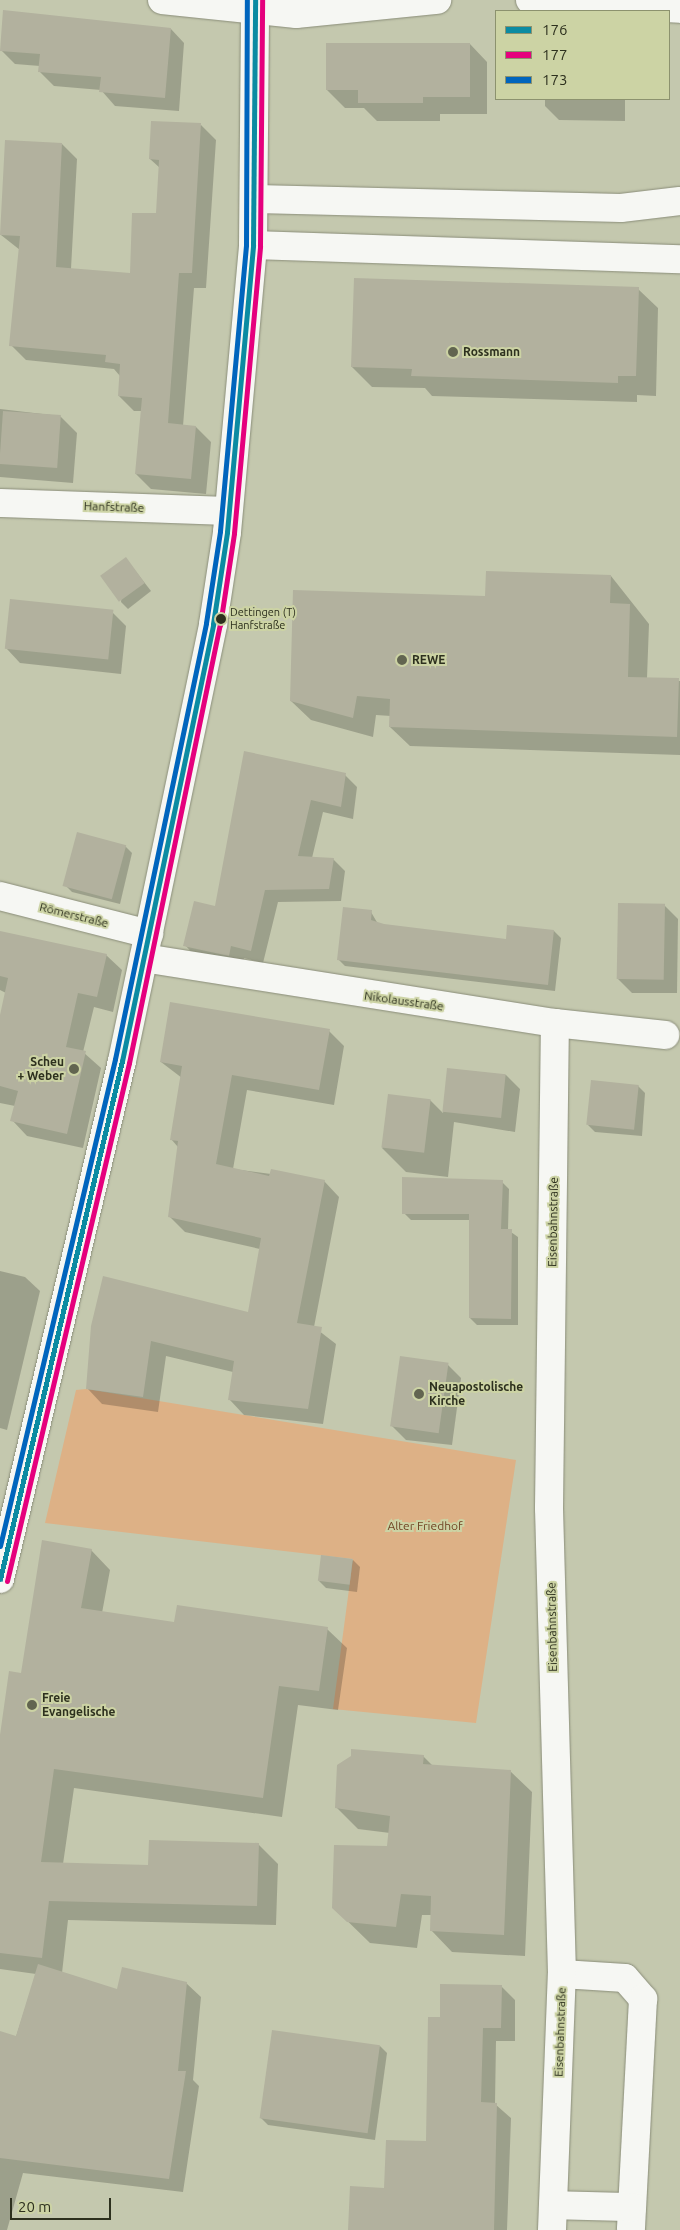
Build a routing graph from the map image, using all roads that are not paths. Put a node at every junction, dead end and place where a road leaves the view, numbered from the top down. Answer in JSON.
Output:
{"nodes":[{"id":1,"x":162,"y":0,"type":"edge"},
{"id":2,"x":437,"y":0,"type":"edge"},
{"id":3,"x":530,"y":0,"type":"edge"},
{"id":4,"x":255,"y":6,"type":"edge"},
{"id":5,"x":680,"y":9,"type":"edge"},
{"id":6,"x":256,"y":199,"type":"junction"},
{"id":7,"x":680,"y":201,"type":"edge"},
{"id":8,"x":252,"y":245,"type":"junction"},
{"id":9,"x":680,"y":259,"type":"edge"},
{"id":10,"x":0,"y":503,"type":"edge"},
{"id":11,"x":228,"y":511,"type":"junction"},
{"id":12,"x":0,"y":896,"type":"edge"},
{"id":13,"x":146,"y":946,"type":"junction"},
{"id":14,"x":555,"y":1023,"type":"junction"},
{"id":15,"x":665,"y":1035,"type":"dead end"},
{"id":16,"x":0,"y":1579,"type":"edge"},
{"id":17,"x":562,"y":1974,"type":"junction"},
{"id":18,"x":552,"y":2218,"type":"edge"},
{"id":19,"x":631,"y":2219,"type":"edge"}],
"edges":[{"from":1,"to":4,"type":"street"},
{"from":2,"to":4,"type":"street"},
{"from":3,"to":5,"type":"street"},
{"from":4,"to":6,"type":"street"},
{"from":6,"to":7,"type":"street"},
{"from":6,"to":8,"type":"street"},
{"from":8,"to":9,"type":"street"},
{"from":8,"to":11,"type":"street"},
{"from":10,"to":11,"type":"street","name":"Hanfstraße"},
{"from":11,"to":13,"type":"street"},
{"from":12,"to":13,"type":"street","name":"Römerstraße"},
{"from":13,"to":14,"type":"street","name":"Nikolausstraße"},
{"from":13,"to":16,"type":"street"},
{"from":14,"to":15,"type":"street","name":"Nikolausstraße"},
{"from":14,"to":17,"type":"street","name":"Eisenbahnstraße"},
{"from":17,"to":18,"type":"street","name":"Eisenbahnstraße"},
{"from":17,"to":19,"type":"street"},
{"from":18,"to":19,"type":"street"}]}
